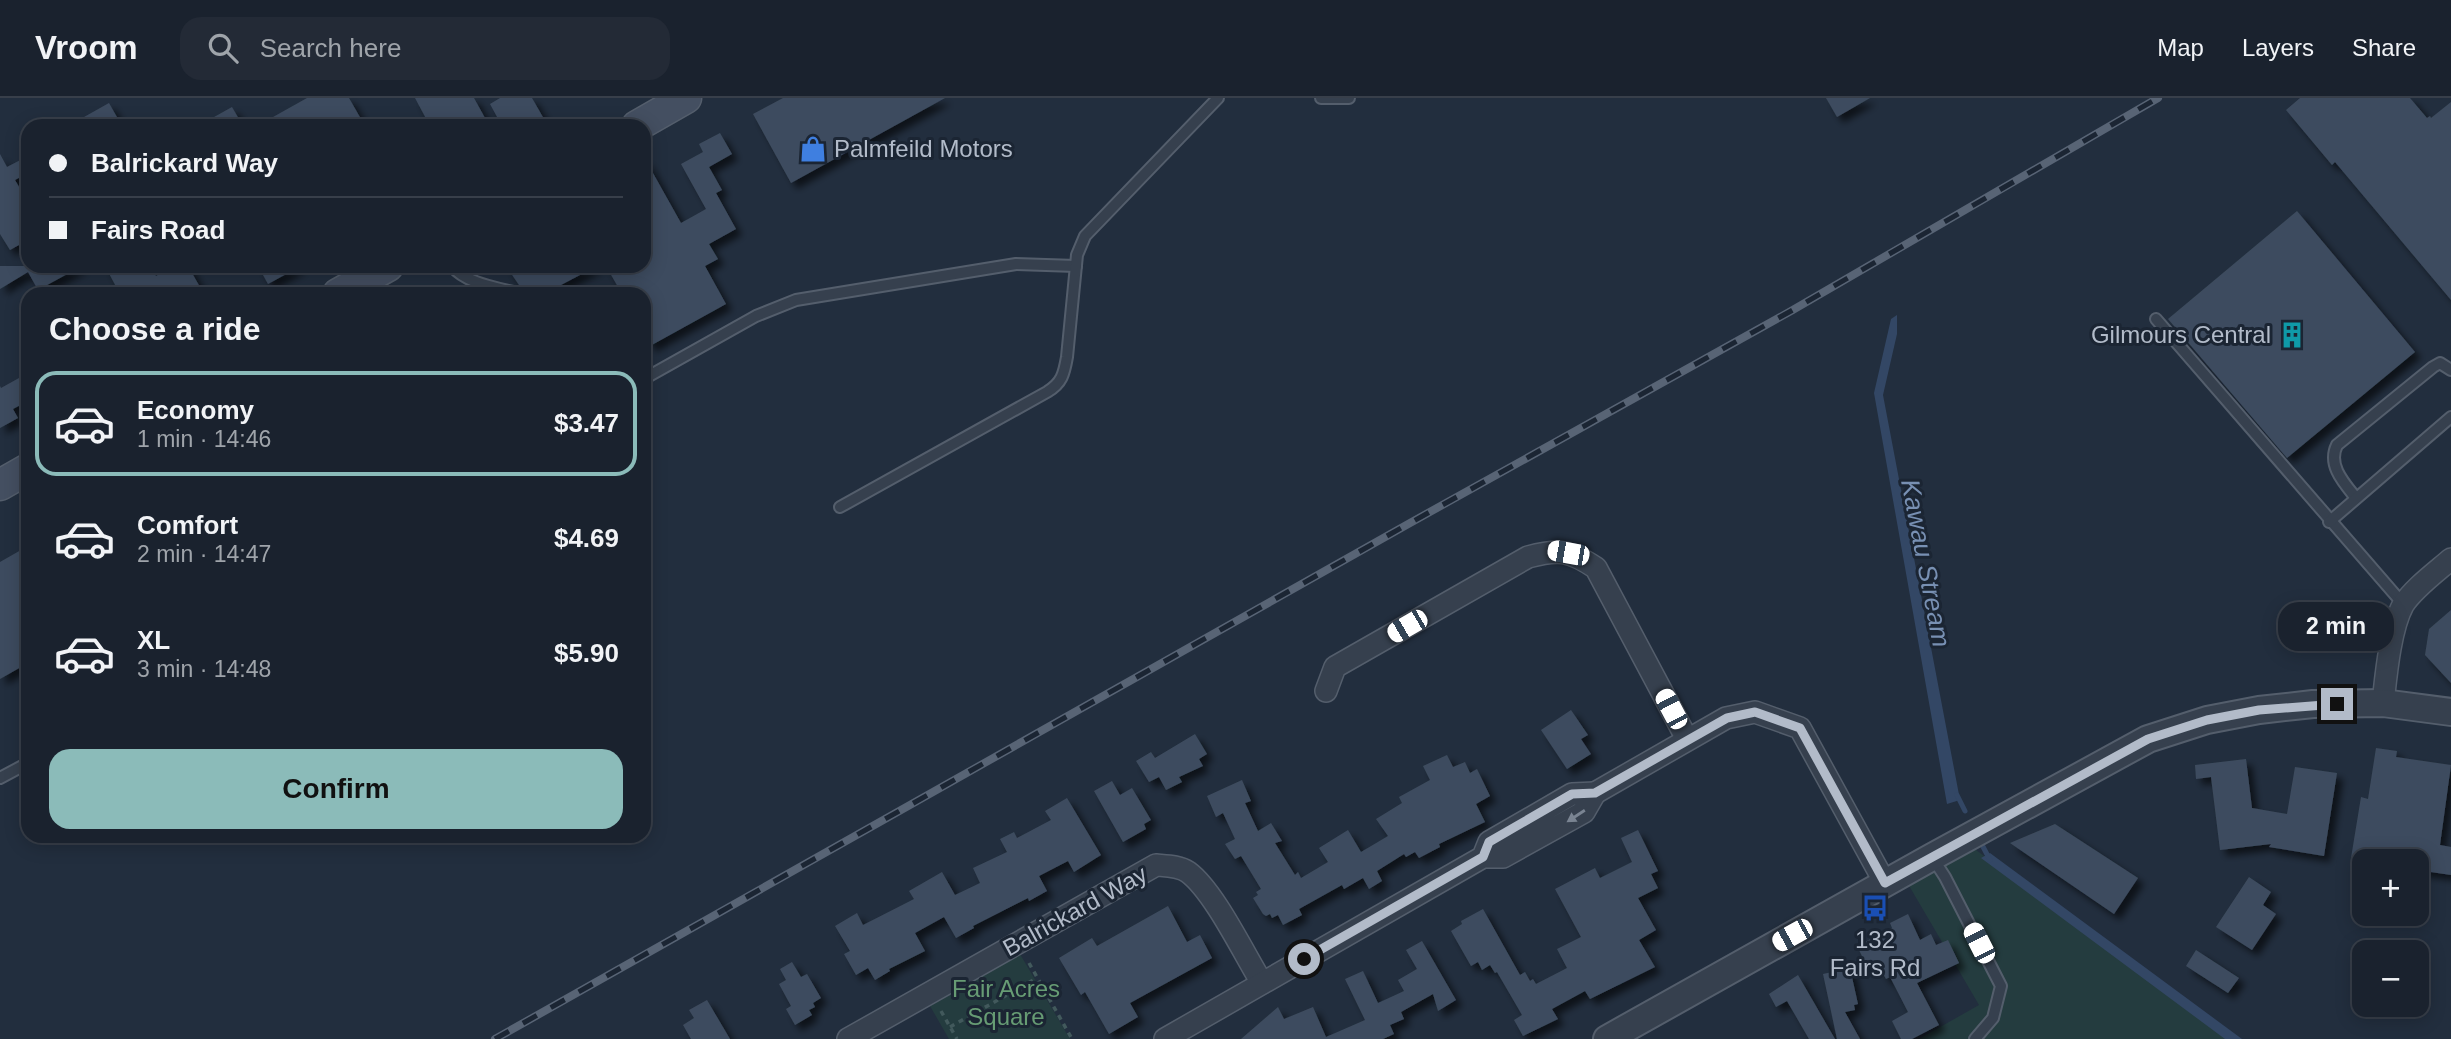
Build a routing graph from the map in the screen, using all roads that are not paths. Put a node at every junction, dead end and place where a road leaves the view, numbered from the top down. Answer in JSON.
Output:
{"nodes":[{"id":1,"x":686,"y":98,"type":"edge"},
{"id":2,"x":1218,"y":98,"type":"edge"},
{"id":3,"x":1321,"y":98,"type":"edge"},
{"id":4,"x":1349,"y":98,"type":"edge"},
{"id":5,"x":649,"y":119,"type":"edge"},
{"id":6,"x":1076,"y":266,"type":"junction"},
{"id":7,"x":376,"y":273,"type":"edge"},
{"id":8,"x":460,"y":273,"type":"edge"},
{"id":9,"x":350,"y":287,"type":"edge"},
{"id":10,"x":497,"y":287,"type":"edge"},
{"id":11,"x":2157,"y":318,"type":"dead end"},
{"id":12,"x":2451,"y":370,"type":"edge"},
{"id":13,"x":651,"y":372,"type":"edge"},
{"id":14,"x":2451,"y":417,"type":"edge"},
{"id":15,"x":21,"y":473,"type":"edge"},
{"id":16,"x":0,"y":485,"type":"edge"},
{"id":17,"x":2356,"y":498,"type":"junction"},
{"id":18,"x":840,"y":508,"type":"dead end"},
{"id":19,"x":2329,"y":522,"type":"junction"},
{"id":20,"x":2451,"y":559,"type":"edge"},
{"id":21,"x":2403,"y":605,"type":"junction"},
{"id":22,"x":1326,"y":691,"type":"dead end"},
{"id":23,"x":2383,"y":703,"type":"junction"},
{"id":24,"x":2451,"y":712,"type":"edge"},
{"id":25,"x":1687,"y":739,"type":"junction"},
{"id":26,"x":21,"y":767,"type":"edge"},
{"id":27,"x":0,"y":778,"type":"edge"},
{"id":28,"x":1932,"y":857,"type":"junction"},
{"id":29,"x":1885,"y":883,"type":"junction"},
{"id":30,"x":1262,"y":983,"type":"junction"},
{"id":31,"x":848,"y":1039,"type":"edge"},
{"id":32,"x":1165,"y":1039,"type":"edge"},
{"id":33,"x":1607,"y":1039,"type":"edge"},
{"id":34,"x":1975,"y":1039,"type":"edge"}],
"edges":[{"from":1,"to":5,"type":"main road"},
{"from":2,"to":6,"type":"lane"},
{"from":3,"to":4,"type":"lane"},
{"from":6,"to":13,"type":"lane"},
{"from":6,"to":18,"type":"lane"},
{"from":7,"to":9,"type":"main road"},
{"from":8,"to":10,"type":"lane"},
{"from":11,"to":19,"type":"lane"},
{"from":12,"to":17,"type":"lane"},
{"from":14,"to":17,"type":"lane"},
{"from":15,"to":16,"type":"main road"},
{"from":17,"to":19,"type":"lane"},
{"from":19,"to":21,"type":"lane"},
{"from":20,"to":21,"type":"street"},
{"from":21,"to":23,"type":"street"},
{"from":22,"to":25,"type":"street"},
{"from":23,"to":24,"type":"street"},
{"from":23,"to":28,"type":"street"},
{"from":25,"to":29,"type":"street"},
{"from":25,"to":30,"type":"street"},
{"from":26,"to":27,"type":"lane"},
{"from":28,"to":29,"type":"street"},
{"from":28,"to":34,"type":"lane"},
{"from":29,"to":33,"type":"street"},
{"from":30,"to":31,"type":"street","name":"Balrickard Way"},
{"from":30,"to":32,"type":"street"}]}
